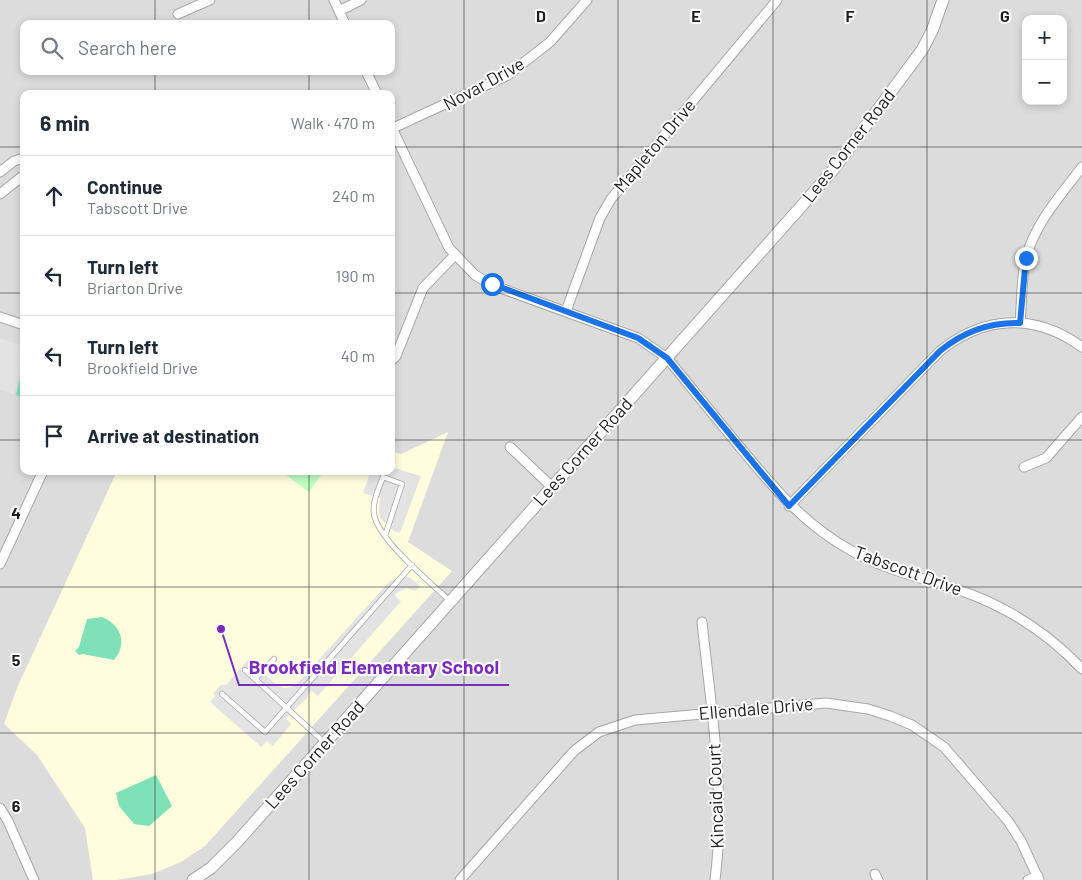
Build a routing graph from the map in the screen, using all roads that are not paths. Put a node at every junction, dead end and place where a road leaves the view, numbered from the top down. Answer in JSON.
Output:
{"nodes":[{"id":1,"x":210,"y":0,"type":"edge"},
{"id":2,"x":334,"y":0,"type":"edge"},
{"id":3,"x":361,"y":0,"type":"edge"},
{"id":4,"x":587,"y":0,"type":"edge"},
{"id":5,"x":777,"y":0,"type":"edge"},
{"id":6,"x":943,"y":0,"type":"edge"},
{"id":7,"x":339,"y":11,"type":"junction"},
{"id":8,"x":178,"y":14,"type":"dead end"},
{"id":9,"x":343,"y":20,"type":"edge"},
{"id":10,"x":368,"y":75,"type":"edge"},
{"id":11,"x":374,"y":90,"type":"edge"},
{"id":12,"x":395,"y":127,"type":"edge"},
{"id":13,"x":395,"y":134,"type":"edge"},
{"id":14,"x":20,"y":159,"type":"edge"},
{"id":15,"x":1082,"y":167,"type":"edge"},
{"id":16,"x":0,"y":172,"type":"edge"},
{"id":17,"x":20,"y":178,"type":"edge"},
{"id":18,"x":0,"y":194,"type":"edge"},
{"id":19,"x":455,"y":255,"type":"junction"},
{"id":20,"x":566,"y":311,"type":"junction"},
{"id":21,"x":0,"y":317,"type":"edge"},
{"id":22,"x":1020,"y":323,"type":"junction"},
{"id":23,"x":20,"y":324,"type":"edge"},
{"id":24,"x":1082,"y":346,"type":"edge"},
{"id":25,"x":395,"y":357,"type":"edge"},
{"id":26,"x":667,"y":358,"type":"junction"},
{"id":27,"x":1082,"y":417,"type":"edge"},
{"id":28,"x":510,"y":447,"type":"dead end"},
{"id":29,"x":1024,"y":467,"type":"dead end"},
{"id":30,"x":41,"y":475,"type":"edge"},
{"id":31,"x":552,"y":487,"type":"junction"},
{"id":32,"x":789,"y":506,"type":"junction"},
{"id":33,"x":385,"y":536,"type":"junction"},
{"id":34,"x":0,"y":564,"type":"edge"},
{"id":35,"x":412,"y":564,"type":"junction"},
{"id":36,"x":450,"y":601,"type":"junction"},
{"id":37,"x":702,"y":622,"type":"dead end"},
{"id":38,"x":274,"y":659,"type":"dead end"},
{"id":39,"x":1082,"y":669,"type":"edge"},
{"id":40,"x":245,"y":670,"type":"dead end"},
{"id":41,"x":255,"y":679,"type":"junction"},
{"id":42,"x":222,"y":694,"type":"dead end"},
{"id":43,"x":286,"y":708,"type":"junction"},
{"id":44,"x":712,"y":713,"type":"junction"},
{"id":45,"x":325,"y":743,"type":"junction"},
{"id":46,"x":0,"y":808,"type":"edge"},
{"id":47,"x":1038,"y":878,"type":"edge"},
{"id":48,"x":34,"y":880,"type":"edge"},
{"id":49,"x":193,"y":880,"type":"edge"},
{"id":50,"x":460,"y":880,"type":"edge"},
{"id":51,"x":715,"y":880,"type":"edge"},
{"id":52,"x":1028,"y":880,"type":"edge"}],
"edges":[{"from":1,"to":8,"type":"street"},
{"from":2,"to":7,"type":"street"},
{"from":3,"to":7,"type":"street"},
{"from":4,"to":12,"type":"street","name":"Novar Drive"},
{"from":5,"to":20,"type":"street","name":"Mapleton Drive"},
{"from":6,"to":26,"type":"street","name":"Lees Corner Road"},
{"from":7,"to":9,"type":"street"},
{"from":10,"to":11,"type":"street"},
{"from":13,"to":19,"type":"street","name":"Tabscott Drive"},
{"from":14,"to":16,"type":"street"},
{"from":15,"to":22,"type":"street"},
{"from":17,"to":18,"type":"street"},
{"from":19,"to":20,"type":"street","name":"Tabscott Drive"},
{"from":19,"to":25,"type":"street"},
{"from":20,"to":26,"type":"street","name":"Tabscott Drive"},
{"from":21,"to":23,"type":"street"},
{"from":22,"to":24,"type":"street"},
{"from":22,"to":32,"type":"street"},
{"from":26,"to":31,"type":"street","name":"Lees Corner Road"},
{"from":26,"to":32,"type":"street","name":"Tabscott Drive"},
{"from":27,"to":29,"type":"street"},
{"from":28,"to":31,"type":"street"},
{"from":30,"to":34,"type":"street"},
{"from":31,"to":36,"type":"street","name":"Lees Corner Road"},
{"from":32,"to":39,"type":"street","name":"Tabscott Drive"},
{"from":33,"to":33,"type":"lane"},
{"from":33,"to":35,"type":"lane"},
{"from":35,"to":36,"type":"lane"},
{"from":35,"to":43,"type":"lane"},
{"from":36,"to":45,"type":"street","name":"Lees Corner Road"},
{"from":37,"to":44,"type":"street","name":"Kincaid Court"},
{"from":38,"to":41,"type":"lane"},
{"from":40,"to":41,"type":"lane"},
{"from":41,"to":43,"type":"lane"},
{"from":42,"to":43,"type":"lane"},
{"from":43,"to":45,"type":"lane"},
{"from":44,"to":47,"type":"street","name":"Ellendale Drive"},
{"from":44,"to":50,"type":"street","name":"Ellendale Drive"},
{"from":44,"to":51,"type":"street","name":"Kincaid Court"},
{"from":45,"to":49,"type":"street","name":"Lees Corner Road"},
{"from":46,"to":48,"type":"street"},
{"from":47,"to":52,"type":"street"}]}
